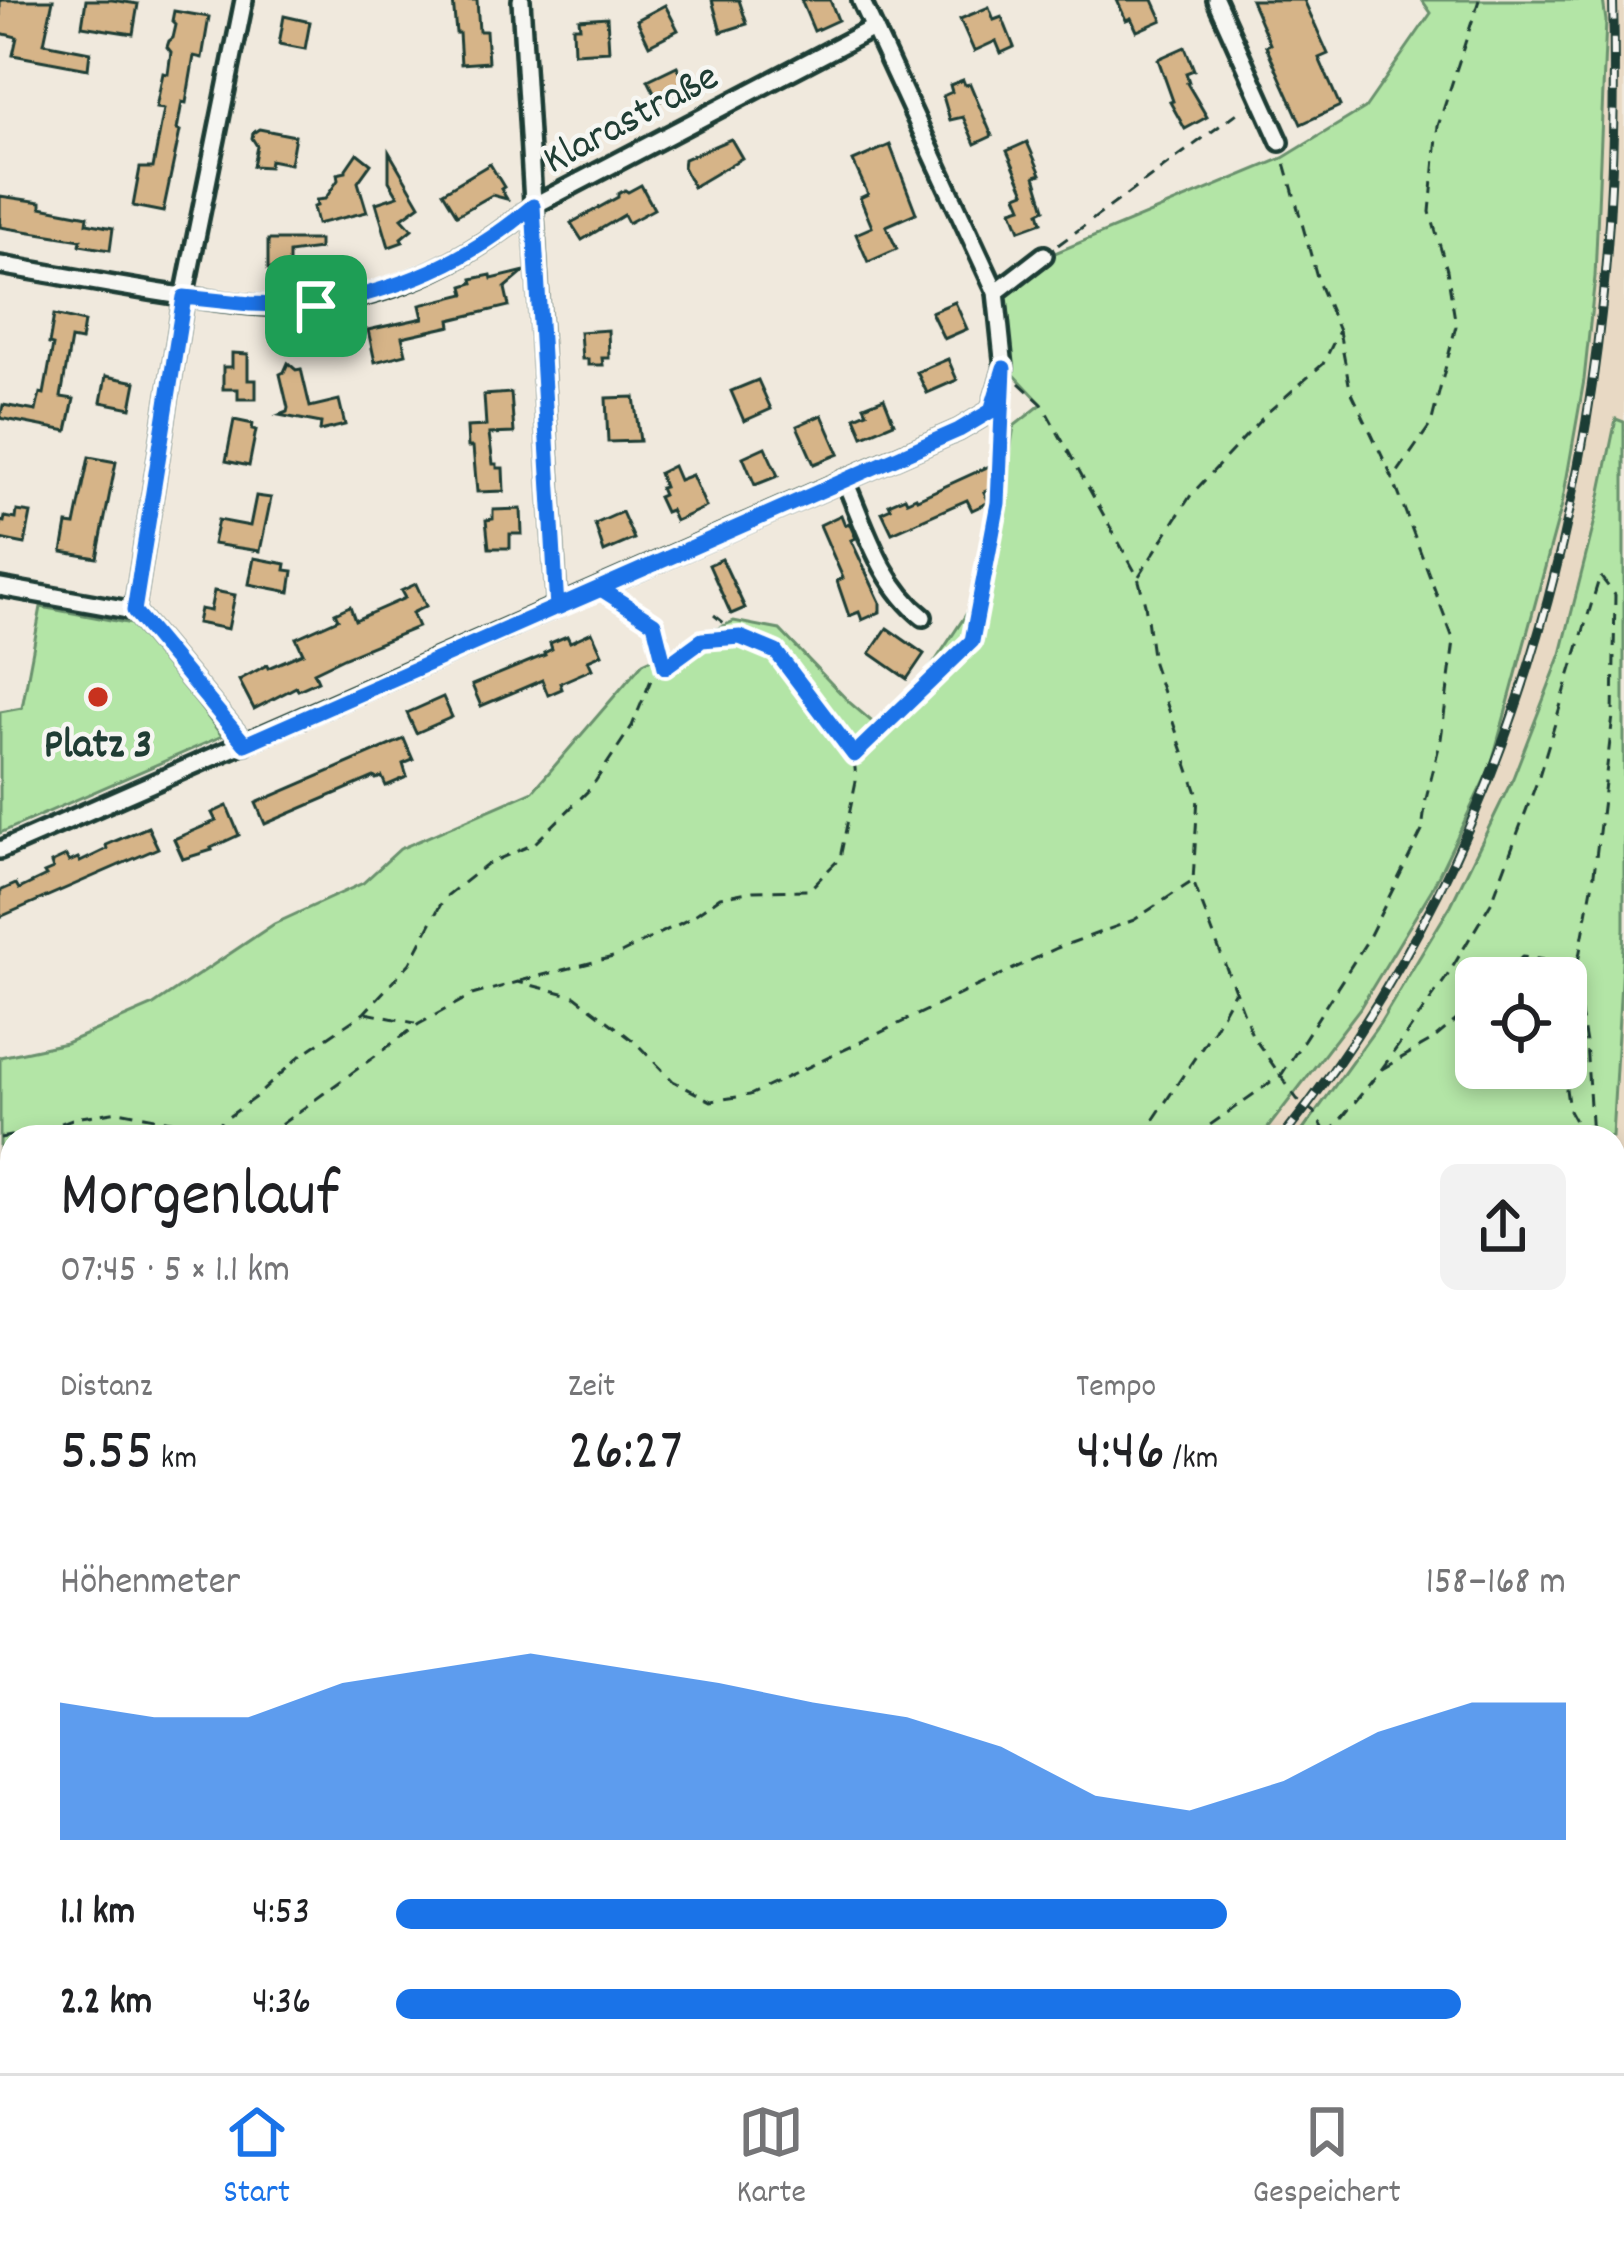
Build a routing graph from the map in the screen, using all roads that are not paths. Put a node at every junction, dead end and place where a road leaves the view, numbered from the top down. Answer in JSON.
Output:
{"nodes":[{"id":1,"x":244,"y":0,"type":"edge"},
{"id":2,"x":521,"y":0,"type":"edge"},
{"id":3,"x":861,"y":0,"type":"edge"},
{"id":4,"x":1216,"y":0,"type":"edge"},
{"id":5,"x":873,"y":28,"type":"junction"},
{"id":6,"x":1280,"y":142,"type":"road end"},
{"id":7,"x":533,"y":206,"type":"junction"},
{"id":8,"x":1044,"y":255,"type":"road end"},
{"id":9,"x":0,"y":265,"type":"edge"},
{"id":10,"x":996,"y":292,"type":"junction"},
{"id":11,"x":184,"y":297,"type":"junction"},
{"id":12,"x":845,"y":481,"type":"junction"},
{"id":13,"x":0,"y":587,"type":"edge"},
{"id":14,"x":557,"y":608,"type":"junction"},
{"id":15,"x":134,"y":611,"type":"junction"},
{"id":16,"x":923,"y":617,"type":"dead end"},
{"id":17,"x":245,"y":744,"type":"junction"},
{"id":18,"x":0,"y":850,"type":"edge"}],
"edges":[{"from":1,"to":11,"type":"street"},
{"from":2,"to":7,"type":"street"},
{"from":3,"to":5,"type":"street"},
{"from":4,"to":6,"type":"street"},
{"from":5,"to":7,"type":"street","name":"Klarastraße"},
{"from":5,"to":10,"type":"street"},
{"from":7,"to":11,"type":"street","name":"Klarastraße"},
{"from":7,"to":14,"type":"street"},
{"from":8,"to":10,"type":"street"},
{"from":9,"to":11,"type":"street","name":"Klarastraße"},
{"from":10,"to":12,"type":"street"},
{"from":11,"to":15,"type":"street"},
{"from":12,"to":14,"type":"street"},
{"from":12,"to":16,"type":"street"},
{"from":13,"to":15,"type":"street"},
{"from":14,"to":17,"type":"street"},
{"from":15,"to":17,"type":"street"},
{"from":17,"to":18,"type":"street"}]}
